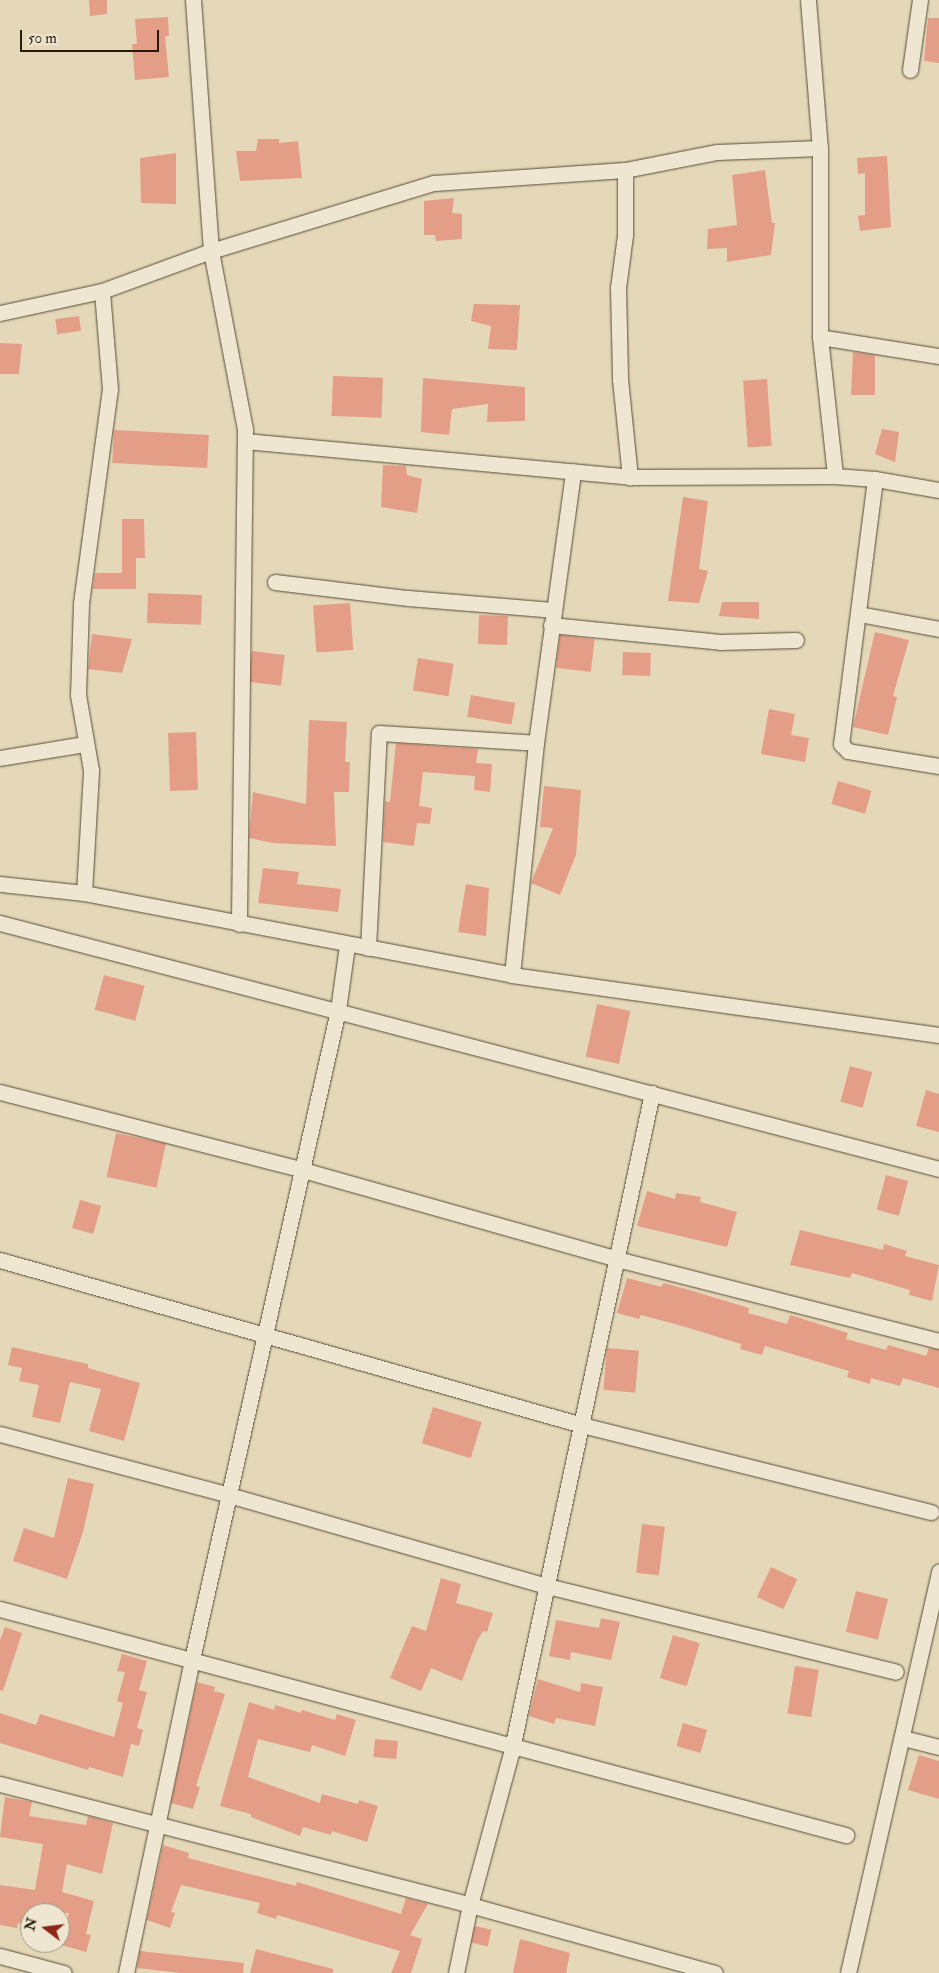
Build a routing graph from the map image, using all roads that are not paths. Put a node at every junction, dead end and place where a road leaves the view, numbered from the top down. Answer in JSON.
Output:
{"nodes":[{"id":1,"x":193,"y":0,"type":"edge"},
{"id":2,"x":808,"y":0,"type":"edge"},
{"id":3,"x":920,"y":0,"type":"edge"},
{"id":4,"x":910,"y":70,"type":"dead end"},
{"id":5,"x":820,"y":148,"type":"junction"},
{"id":6,"x":625,"y":170,"type":"junction"},
{"id":7,"x":211,"y":250,"type":"junction"},
{"id":8,"x":102,"y":291,"type":"junction"},
{"id":9,"x":0,"y":313,"type":"edge"},
{"id":10,"x":820,"y":337,"type":"junction"},
{"id":11,"x":939,"y":356,"type":"edge"},
{"id":12,"x":244,"y":441,"type":"junction"},
{"id":13,"x":573,"y":472,"type":"junction"},
{"id":14,"x":835,"y":476,"type":"junction"},
{"id":15,"x":630,"y":478,"type":"junction"},
{"id":16,"x":875,"y":479,"type":"junction"},
{"id":17,"x":939,"y":490,"type":"edge"},
{"id":18,"x":275,"y":582,"type":"dead end"},
{"id":19,"x":553,"y":610,"type":"junction"},
{"id":20,"x":859,"y":614,"type":"junction"},
{"id":21,"x":551,"y":625,"type":"junction"},
{"id":22,"x":939,"y":629,"type":"edge"},
{"id":23,"x":796,"y":640,"type":"dead end"},
{"id":24,"x":536,"y":743,"type":"junction"},
{"id":25,"x":85,"y":744,"type":"junction"},
{"id":26,"x":0,"y":758,"type":"edge"},
{"id":27,"x":939,"y":766,"type":"edge"},
{"id":28,"x":0,"y":884,"type":"edge"},
{"id":29,"x":84,"y":893,"type":"junction"},
{"id":30,"x":0,"y":922,"type":"edge"},
{"id":31,"x":239,"y":924,"type":"junction"},
{"id":32,"x":347,"y":945,"type":"junction"},
{"id":33,"x":368,"y":948,"type":"junction"},
{"id":34,"x":512,"y":975,"type":"junction"},
{"id":35,"x":338,"y":1010,"type":"junction"},
{"id":36,"x":939,"y":1035,"type":"edge"},
{"id":37,"x":0,"y":1092,"type":"edge"},
{"id":38,"x":652,"y":1093,"type":"junction"},
{"id":39,"x":939,"y":1169,"type":"edge"},
{"id":40,"x":303,"y":1170,"type":"junction"},
{"id":41,"x":617,"y":1259,"type":"junction"},
{"id":42,"x":0,"y":1260,"type":"edge"},
{"id":43,"x":265,"y":1336,"type":"junction"},
{"id":44,"x":939,"y":1340,"type":"edge"},
{"id":45,"x":582,"y":1425,"type":"junction"},
{"id":46,"x":0,"y":1434,"type":"edge"},
{"id":47,"x":229,"y":1495,"type":"junction"},
{"id":48,"x":931,"y":1512,"type":"dead end"},
{"id":49,"x":939,"y":1571,"type":"edge"},
{"id":50,"x":547,"y":1586,"type":"junction"},
{"id":51,"x":936,"y":1598,"type":"edge"},
{"id":52,"x":0,"y":1609,"type":"edge"},
{"id":53,"x":192,"y":1659,"type":"junction"},
{"id":54,"x":896,"y":1672,"type":"dead end"},
{"id":55,"x":903,"y":1738,"type":"junction"},
{"id":56,"x":512,"y":1747,"type":"junction"},
{"id":57,"x":939,"y":1747,"type":"edge"},
{"id":58,"x":0,"y":1784,"type":"edge"},
{"id":59,"x":157,"y":1824,"type":"junction"},
{"id":60,"x":846,"y":1836,"type":"dead end"},
{"id":61,"x":470,"y":1905,"type":"junction"},
{"id":62,"x":0,"y":1956,"type":"edge"},
{"id":63,"x":64,"y":1973,"type":"edge"},
{"id":64,"x":126,"y":1973,"type":"edge"},
{"id":65,"x":456,"y":1973,"type":"edge"},
{"id":66,"x":715,"y":1973,"type":"edge"},
{"id":67,"x":848,"y":1973,"type":"edge"}],
"edges":[{"from":1,"to":7,"type":"street"},
{"from":2,"to":5,"type":"street"},
{"from":3,"to":4,"type":"street"},
{"from":5,"to":6,"type":"street"},
{"from":5,"to":10,"type":"street"},
{"from":6,"to":7,"type":"street"},
{"from":6,"to":15,"type":"street"},
{"from":7,"to":8,"type":"street"},
{"from":7,"to":12,"type":"street"},
{"from":8,"to":9,"type":"street"},
{"from":8,"to":25,"type":"street"},
{"from":10,"to":11,"type":"street"},
{"from":10,"to":14,"type":"street"},
{"from":12,"to":13,"type":"street"},
{"from":12,"to":31,"type":"street"},
{"from":13,"to":15,"type":"street"},
{"from":13,"to":19,"type":"street"},
{"from":14,"to":15,"type":"street"},
{"from":14,"to":16,"type":"street"},
{"from":16,"to":17,"type":"street"},
{"from":16,"to":20,"type":"street"},
{"from":18,"to":19,"type":"street"},
{"from":19,"to":21,"type":"street"},
{"from":20,"to":22,"type":"street"},
{"from":20,"to":27,"type":"street"},
{"from":21,"to":23,"type":"street"},
{"from":21,"to":24,"type":"street"},
{"from":24,"to":33,"type":"street"},
{"from":24,"to":34,"type":"street"},
{"from":25,"to":26,"type":"street"},
{"from":25,"to":29,"type":"street"},
{"from":28,"to":29,"type":"street"},
{"from":29,"to":31,"type":"street"},
{"from":30,"to":35,"type":"street"},
{"from":31,"to":32,"type":"street"},
{"from":32,"to":33,"type":"street"},
{"from":32,"to":35,"type":"street"},
{"from":33,"to":34,"type":"street"},
{"from":34,"to":36,"type":"street"},
{"from":35,"to":38,"type":"street"},
{"from":35,"to":40,"type":"street"},
{"from":37,"to":40,"type":"street"},
{"from":38,"to":39,"type":"street"},
{"from":38,"to":41,"type":"street"},
{"from":40,"to":41,"type":"street"},
{"from":40,"to":43,"type":"street"},
{"from":41,"to":44,"type":"street"},
{"from":41,"to":45,"type":"street"},
{"from":42,"to":43,"type":"street"},
{"from":43,"to":45,"type":"street"},
{"from":43,"to":47,"type":"street"},
{"from":45,"to":48,"type":"street"},
{"from":45,"to":50,"type":"street"},
{"from":46,"to":47,"type":"street"},
{"from":47,"to":50,"type":"street"},
{"from":47,"to":53,"type":"street"},
{"from":49,"to":51,"type":"street"},
{"from":50,"to":54,"type":"street"},
{"from":50,"to":56,"type":"street"},
{"from":51,"to":55,"type":"street"},
{"from":52,"to":53,"type":"street"},
{"from":53,"to":56,"type":"street"},
{"from":53,"to":59,"type":"street"},
{"from":55,"to":57,"type":"street"},
{"from":55,"to":67,"type":"street"},
{"from":56,"to":60,"type":"street"},
{"from":56,"to":61,"type":"street"},
{"from":58,"to":59,"type":"street"},
{"from":59,"to":61,"type":"street"},
{"from":59,"to":64,"type":"street"},
{"from":61,"to":65,"type":"street"},
{"from":61,"to":66,"type":"street"},
{"from":62,"to":63,"type":"street"}]}
